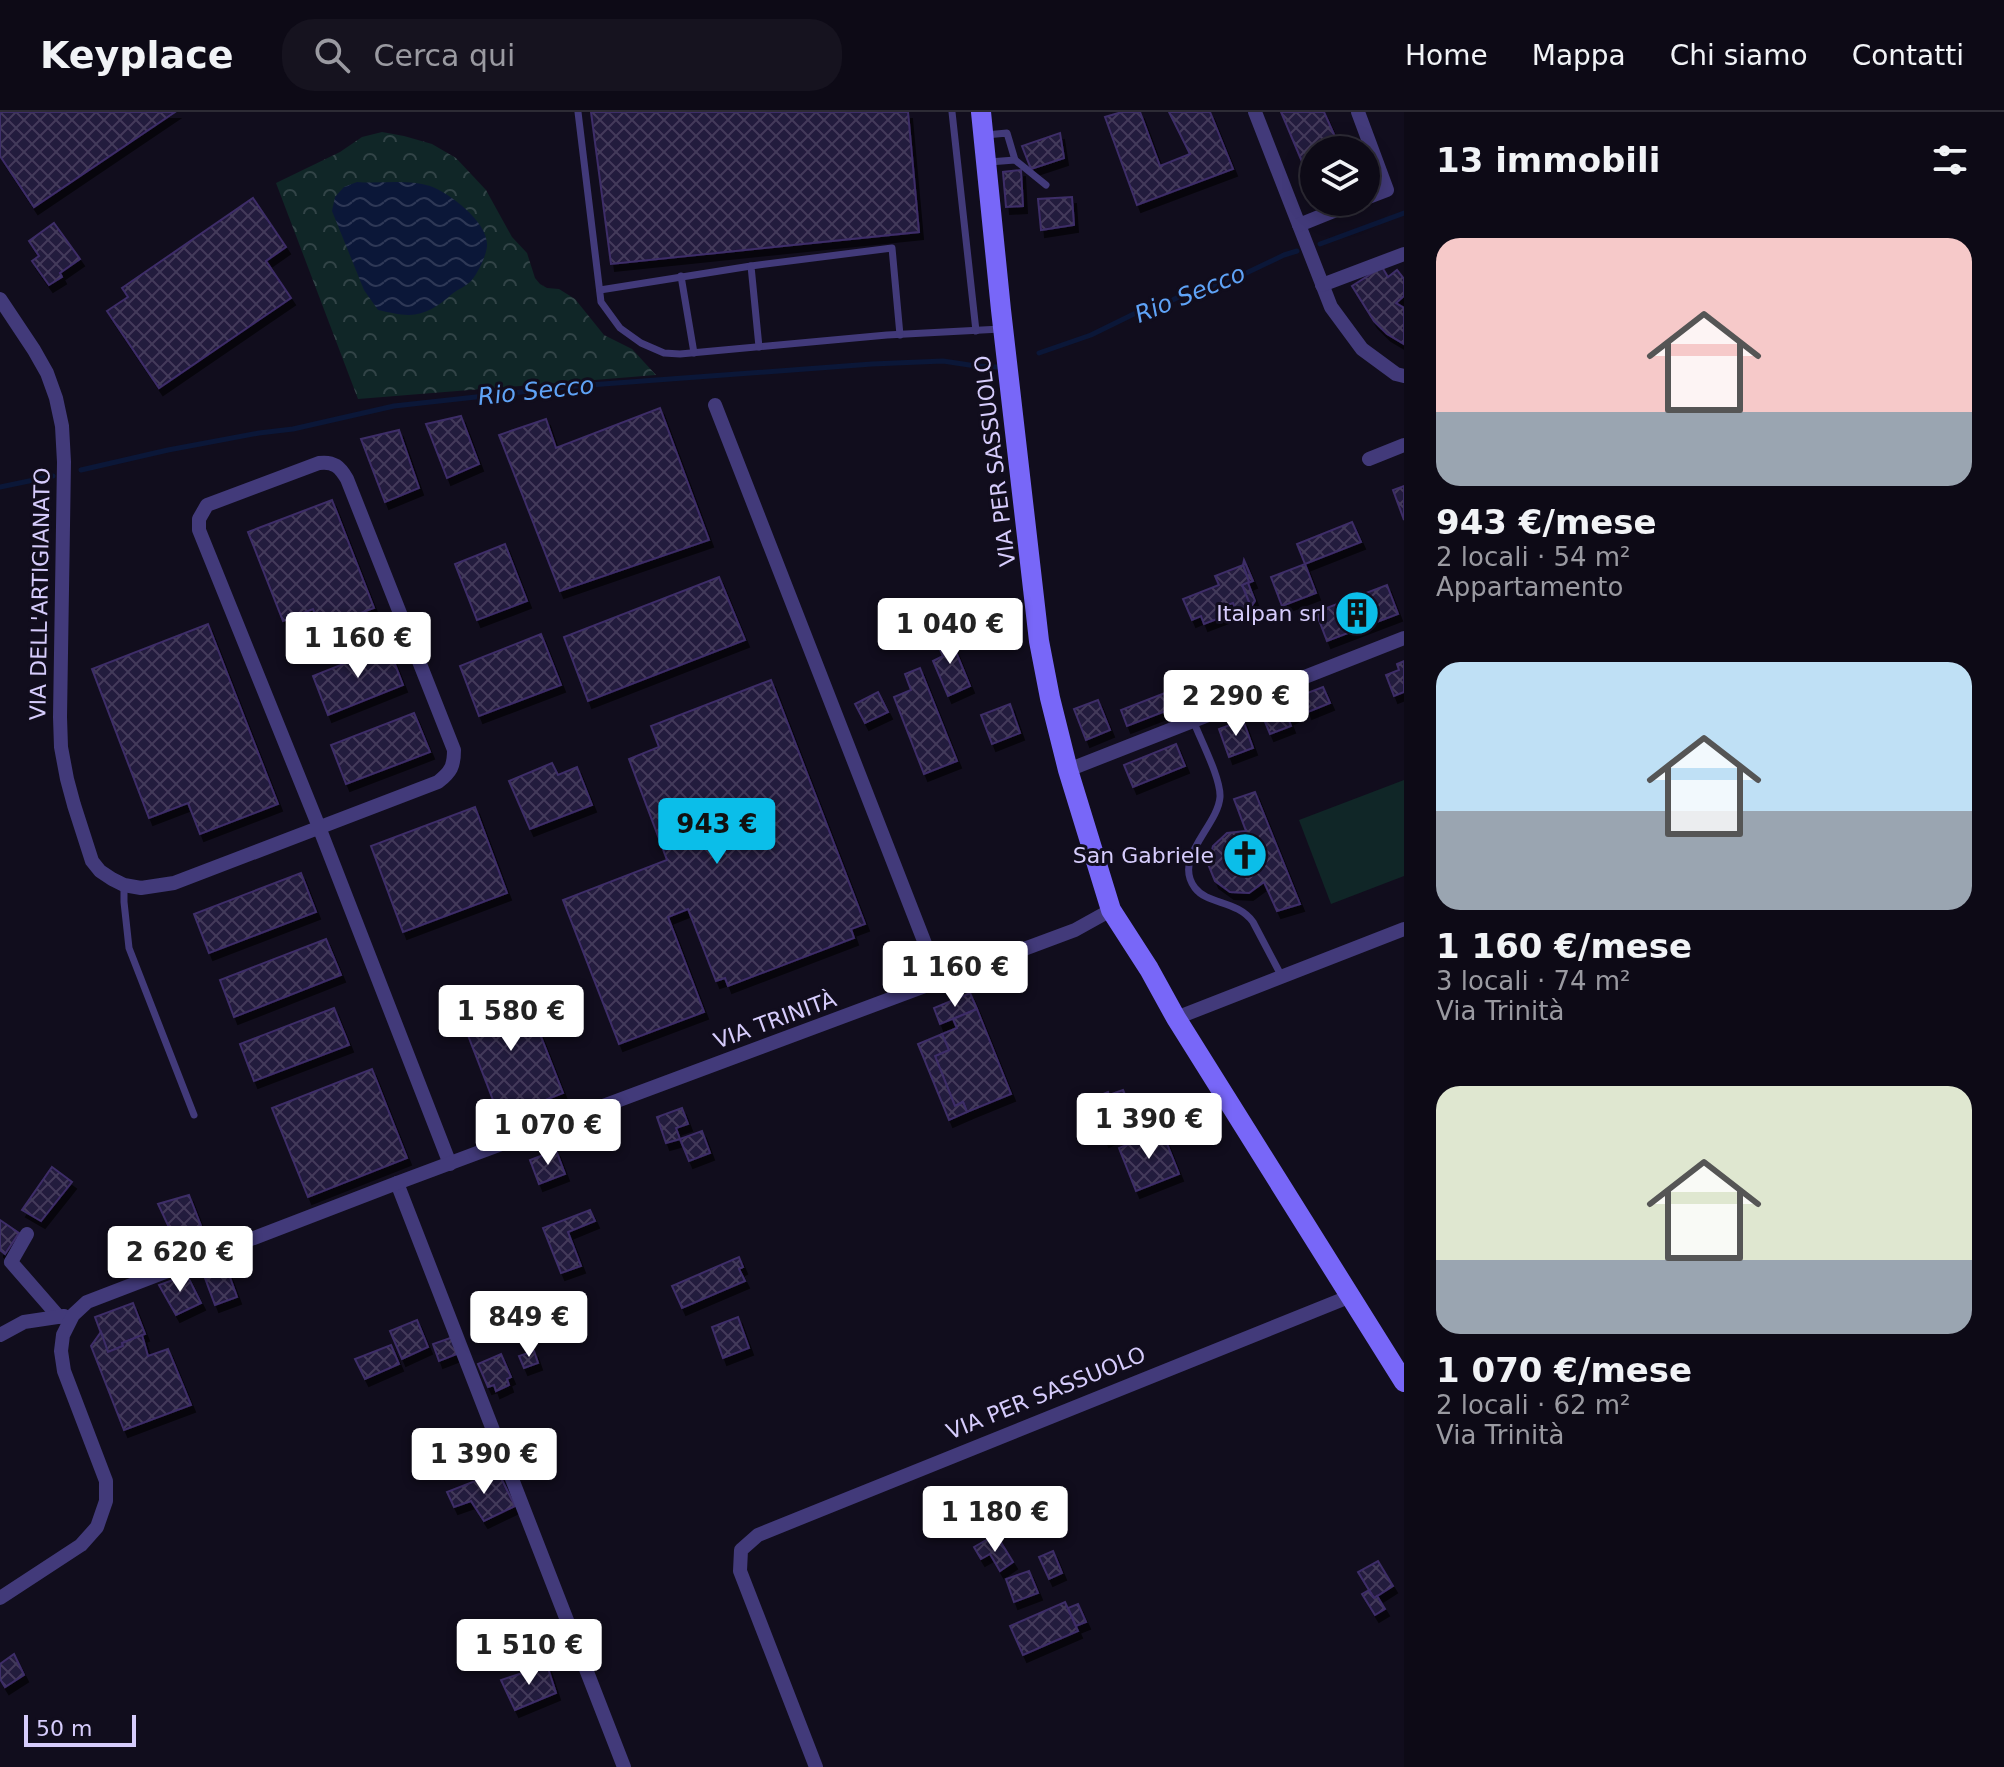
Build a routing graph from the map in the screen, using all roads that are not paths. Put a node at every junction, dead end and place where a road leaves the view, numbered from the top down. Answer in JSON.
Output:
{"nodes":[{"id":1,"x":578,"y":112,"type":"edge"},
{"id":2,"x":952,"y":112,"type":"edge"},
{"id":3,"x":981,"y":112,"type":"edge"},
{"id":4,"x":1255,"y":112,"type":"edge"},
{"id":5,"x":1358,"y":112,"type":"edge"},
{"id":6,"x":984,"y":135,"type":"junction"},
{"id":7,"x":1367,"y":136,"type":"edge"},
{"id":8,"x":1015,"y":160,"type":"junction"},
{"id":9,"x":987,"y":162,"type":"junction"},
{"id":10,"x":1380,"y":171,"type":"edge"},
{"id":11,"x":1046,"y":185,"type":"dead end"},
{"id":12,"x":1380,"y":193,"type":"edge"},
{"id":13,"x":1321,"y":216,"type":"edge"},
{"id":14,"x":1299,"y":225,"type":"junction"},
{"id":15,"x":1404,"y":254,"type":"edge"},
{"id":16,"x":751,"y":266,"type":"junction"},
{"id":17,"x":681,"y":276,"type":"junction"},
{"id":18,"x":1322,"y":285,"type":"junction"},
{"id":19,"x":600,"y":290,"type":"junction"},
{"id":20,"x":0,"y":299,"type":"edge"},
{"id":21,"x":1004,"y":329,"type":"junction"},
{"id":22,"x":976,"y":331,"type":"junction"},
{"id":23,"x":900,"y":335,"type":"junction"},
{"id":24,"x":759,"y":347,"type":"junction"},
{"id":25,"x":694,"y":353,"type":"junction"},
{"id":26,"x":1404,"y":376,"type":"edge"},
{"id":27,"x":715,"y":405,"type":"dead end"},
{"id":28,"x":1404,"y":445,"type":"edge"},
{"id":29,"x":1369,"y":459,"type":"dead end"},
{"id":30,"x":1404,"y":638,"type":"edge"},
{"id":31,"x":1193,"y":720,"type":"junction"},
{"id":32,"x":1068,"y":770,"type":"junction"},
{"id":33,"x":319,"y":827,"type":"junction"},
{"id":34,"x":124,"y":885,"type":"junction"},
{"id":35,"x":1111,"y":910,"type":"junction"},
{"id":36,"x":1404,"y":929,"type":"edge"},
{"id":37,"x":1282,"y":977,"type":"junction"},
{"id":38,"x":940,"y":982,"type":"junction"},
{"id":39,"x":1176,"y":1018,"type":"junction"},
{"id":40,"x":194,"y":1115,"type":"dead end"},
{"id":41,"x":450,"y":1164,"type":"junction"},
{"id":42,"x":397,"y":1183,"type":"junction"},
{"id":43,"x":27,"y":1234,"type":"dead end"},
{"id":44,"x":1351,"y":1296,"type":"junction"},
{"id":45,"x":66,"y":1316,"type":"junction"},
{"id":46,"x":0,"y":1335,"type":"edge"},
{"id":47,"x":1404,"y":1382,"type":"edge"},
{"id":48,"x":0,"y":1598,"type":"edge"},
{"id":49,"x":624,"y":1767,"type":"edge"},
{"id":50,"x":816,"y":1767,"type":"edge"}],
"edges":[{"from":1,"to":19,"type":"lane"},
{"from":2,"to":22,"type":"lane"},
{"from":3,"to":6,"type":"main road","name":"VIA PER SASSUOLO"},
{"from":4,"to":14,"type":"street"},
{"from":5,"to":7,"type":"street"},
{"from":6,"to":8,"type":"lane"},
{"from":6,"to":9,"type":"main road","name":"VIA PER SASSUOLO"},
{"from":8,"to":9,"type":"lane"},
{"from":8,"to":11,"type":"lane"},
{"from":9,"to":21,"type":"main road","name":"VIA PER SASSUOLO"},
{"from":10,"to":12,"type":"street"},
{"from":13,"to":14,"type":"street"},
{"from":14,"to":18,"type":"street"},
{"from":15,"to":18,"type":"street"},
{"from":16,"to":17,"type":"lane"},
{"from":16,"to":23,"type":"lane"},
{"from":16,"to":24,"type":"lane"},
{"from":17,"to":19,"type":"lane"},
{"from":17,"to":25,"type":"lane"},
{"from":18,"to":26,"type":"street"},
{"from":19,"to":25,"type":"lane"},
{"from":20,"to":34,"type":"street","name":"VIA DELL'ARTIGIANATO"},
{"from":21,"to":22,"type":"lane"},
{"from":21,"to":32,"type":"main road","name":"VIA PER SASSUOLO"},
{"from":22,"to":23,"type":"lane"},
{"from":23,"to":24,"type":"lane"},
{"from":24,"to":25,"type":"lane"},
{"from":27,"to":38,"type":"street"},
{"from":28,"to":29,"type":"street"},
{"from":30,"to":31,"type":"street"},
{"from":31,"to":32,"type":"street"},
{"from":31,"to":37,"type":"lane"},
{"from":32,"to":35,"type":"main road","name":"VIA PER SASSUOLO"},
{"from":33,"to":33,"type":"street"},
{"from":33,"to":34,"type":"street"},
{"from":33,"to":41,"type":"street"},
{"from":34,"to":40,"type":"lane"},
{"from":35,"to":38,"type":"street","name":"VIA TRINITÀ"},
{"from":35,"to":39,"type":"main road","name":"VIA PER SASSUOLO"},
{"from":36,"to":37,"type":"street"},
{"from":37,"to":39,"type":"street"},
{"from":38,"to":41,"type":"street","name":"VIA TRINITÀ"},
{"from":39,"to":44,"type":"main road","name":"VIA PER SASSUOLO"},
{"from":41,"to":42,"type":"street","name":"VIA TRINITÀ"},
{"from":42,"to":45,"type":"street","name":"VIA TRINITÀ"},
{"from":42,"to":49,"type":"street"},
{"from":43,"to":45,"type":"street"},
{"from":44,"to":47,"type":"main road","name":"VIA PER SASSUOLO"},
{"from":44,"to":50,"type":"street","name":"VIA PER SASSUOLO"},
{"from":45,"to":46,"type":"street","name":"VIA TRINITÀ"},
{"from":45,"to":48,"type":"street"}]}
